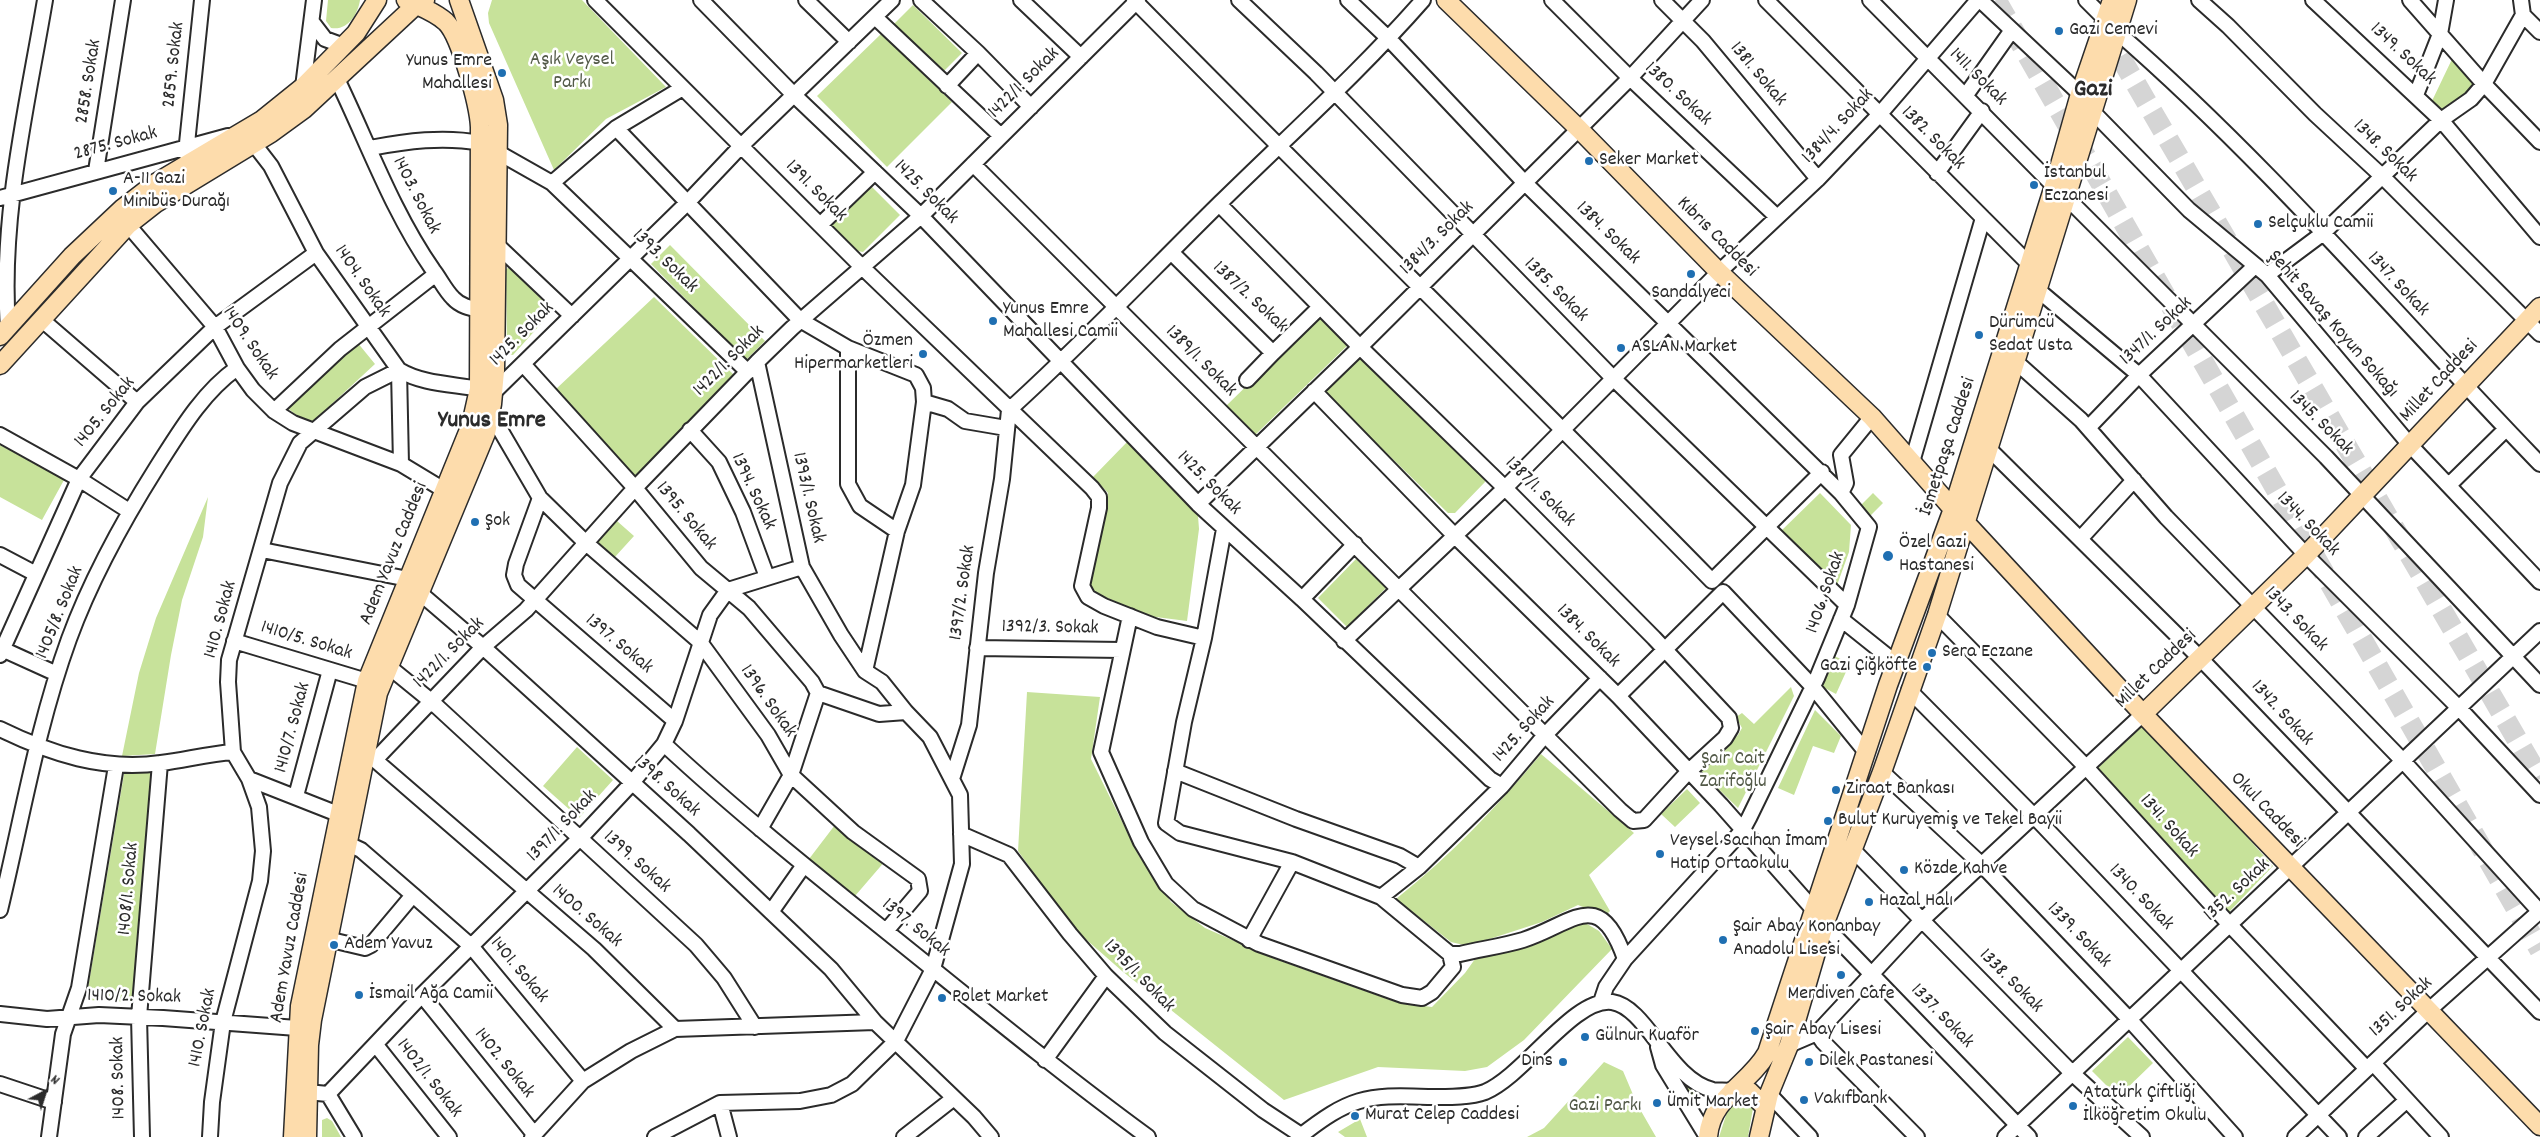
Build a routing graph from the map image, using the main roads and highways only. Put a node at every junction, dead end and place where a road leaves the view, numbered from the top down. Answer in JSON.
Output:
{"nodes":[{"id":1,"x":378,"y":0,"type":"edge"},
{"id":2,"x":459,"y":0,"type":"edge"},
{"id":3,"x":1446,"y":0,"type":"edge"},
{"id":4,"x":2112,"y":0,"type":"edge"},
{"id":5,"x":2127,"y":0,"type":"edge"},
{"id":6,"x":416,"y":1,"type":"edge"},
{"id":7,"x":2111,"y":25,"type":"junction"},
{"id":8,"x":248,"y":138,"type":"junction"},
{"id":9,"x":480,"y":143,"type":"junction"},
{"id":10,"x":500,"y":153,"type":"junction"},
{"id":11,"x":2060,"y":191,"type":"junction"},
{"id":12,"x":2540,"y":307,"type":"edge"},
{"id":13,"x":4,"y":332,"type":"edge"},
{"id":14,"x":0,"y":365,"type":"edge"},
{"id":15,"x":486,"y":390,"type":"junction"},
{"id":16,"x":1953,"y":509,"type":"junction"},
{"id":17,"x":1966,"y":522,"type":"junction"},
{"id":18,"x":2143,"y":714,"type":"junction"},
{"id":19,"x":1732,"y":1091,"type":"junction"},
{"id":20,"x":1767,"y":1100,"type":"junction"},
{"id":21,"x":2540,"y":1126,"type":"edge"},
{"id":22,"x":293,"y":1137,"type":"edge"},
{"id":23,"x":307,"y":1137,"type":"edge"},
{"id":24,"x":1708,"y":1137,"type":"edge"},
{"id":25,"x":1759,"y":1137,"type":"edge"}],
"edges":[{"from":1,"to":8,"type":"main road"},
{"from":2,"to":10,"type":"main road","name":"Adem Yavuz Caddesi"},
{"from":3,"to":16,"type":"main road","name":"Kıbrıs Caddesi"},
{"from":4,"to":7,"type":"main road","name":"İsmetpaşa Caddesi"},
{"from":5,"to":7,"type":"main road","name":"İsmetpaşa Caddesi"},
{"from":6,"to":8,"type":"main road"},
{"from":6,"to":9,"type":"main road","name":"Adem Yavuz Caddesi"},
{"from":7,"to":11,"type":"main road","name":"İsmetpaşa Caddesi"},
{"from":7,"to":11,"type":"main road","name":"İsmetpaşa Caddesi"},
{"from":8,"to":13,"type":"main road"},
{"from":8,"to":14,"type":"main road"},
{"from":9,"to":10,"type":"main road"},
{"from":9,"to":15,"type":"main road","name":"Adem Yavuz Caddesi"},
{"from":10,"to":15,"type":"main road","name":"Adem Yavuz Caddesi"},
{"from":11,"to":16,"type":"main road","name":"İsmetpaşa Caddesi"},
{"from":11,"to":17,"type":"main road","name":"İsmetpaşa Caddesi"},
{"from":12,"to":18,"type":"main road","name":"Millet Caddesi"},
{"from":15,"to":22,"type":"main road","name":"Adem Yavuz Caddesi"},
{"from":15,"to":23,"type":"main road","name":"Adem Yavuz Caddesi"},
{"from":16,"to":17,"type":"main road","name":"Kıbrıs Caddesi"},
{"from":16,"to":19,"type":"main road","name":"İsmetpaşa Caddesi"},
{"from":17,"to":18,"type":"main road","name":"Okul Caddesi"},
{"from":17,"to":20,"type":"main road","name":"İsmetpaşa Caddesi"},
{"from":18,"to":21,"type":"main road","name":"Okul Caddesi"},
{"from":19,"to":20,"type":"main road"},
{"from":19,"to":24,"type":"main road","name":"İsmetpaşa Caddesi"},
{"from":20,"to":25,"type":"main road","name":"İsmetpaşa Caddesi"}]}
